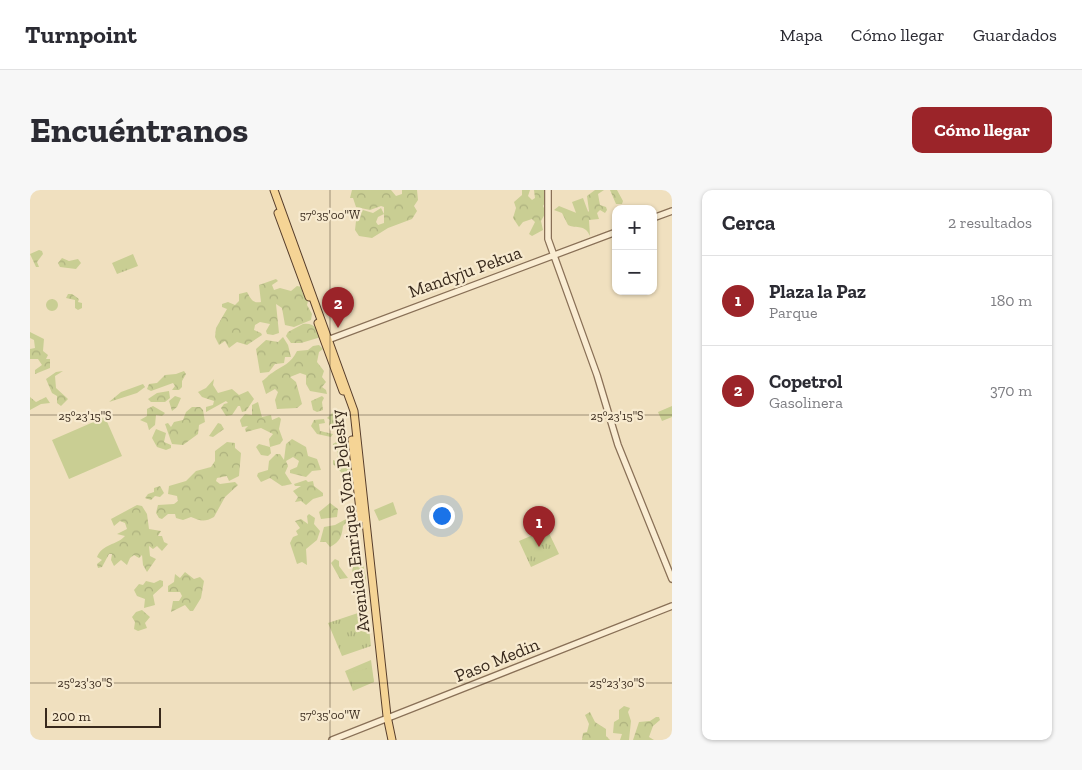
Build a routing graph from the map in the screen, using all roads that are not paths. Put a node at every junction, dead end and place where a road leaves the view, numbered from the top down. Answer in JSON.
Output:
{"nodes":[{"id":1,"x":270,"y":190,"type":"edge"},
{"id":2,"x":274,"y":190,"type":"edge"},
{"id":3,"x":548,"y":190,"type":"edge"},
{"id":4,"x":672,"y":211,"type":"edge"},
{"id":5,"x":657,"y":217,"type":"edge"},
{"id":6,"x":612,"y":234,"type":"edge"},
{"id":7,"x":554,"y":256,"type":"junction"},
{"id":8,"x":327,"y":340,"type":"junction"},
{"id":9,"x":672,"y":579,"type":"edge"},
{"id":10,"x":672,"y":606,"type":"edge"},
{"id":11,"x":385,"y":720,"type":"junction"},
{"id":12,"x":332,"y":740,"type":"edge"},
{"id":13,"x":388,"y":740,"type":"edge"},
{"id":14,"x":392,"y":740,"type":"edge"}],
"edges":[{"from":1,"to":8,"type":"main road","name":"Avenida Enrique Von Polesky"},
{"from":2,"to":8,"type":"main road","name":"Avenida Enrique Von Polesky"},
{"from":3,"to":7,"type":"street"},
{"from":4,"to":5,"type":"street"},
{"from":6,"to":7,"type":"street","name":"Mandyju Pekua"},
{"from":7,"to":8,"type":"street","name":"Mandyju Pekua"},
{"from":7,"to":9,"type":"street"},
{"from":8,"to":11,"type":"main road","name":"Avenida Enrique Von Polesky"},
{"from":10,"to":11,"type":"street","name":"Paso Medin"},
{"from":11,"to":12,"type":"street","name":"Paso Medin"},
{"from":11,"to":13,"type":"main road","name":"Avenida Enrique Von Polesky"},
{"from":11,"to":14,"type":"main road","name":"Avenida Enrique Von Polesky"}]}
